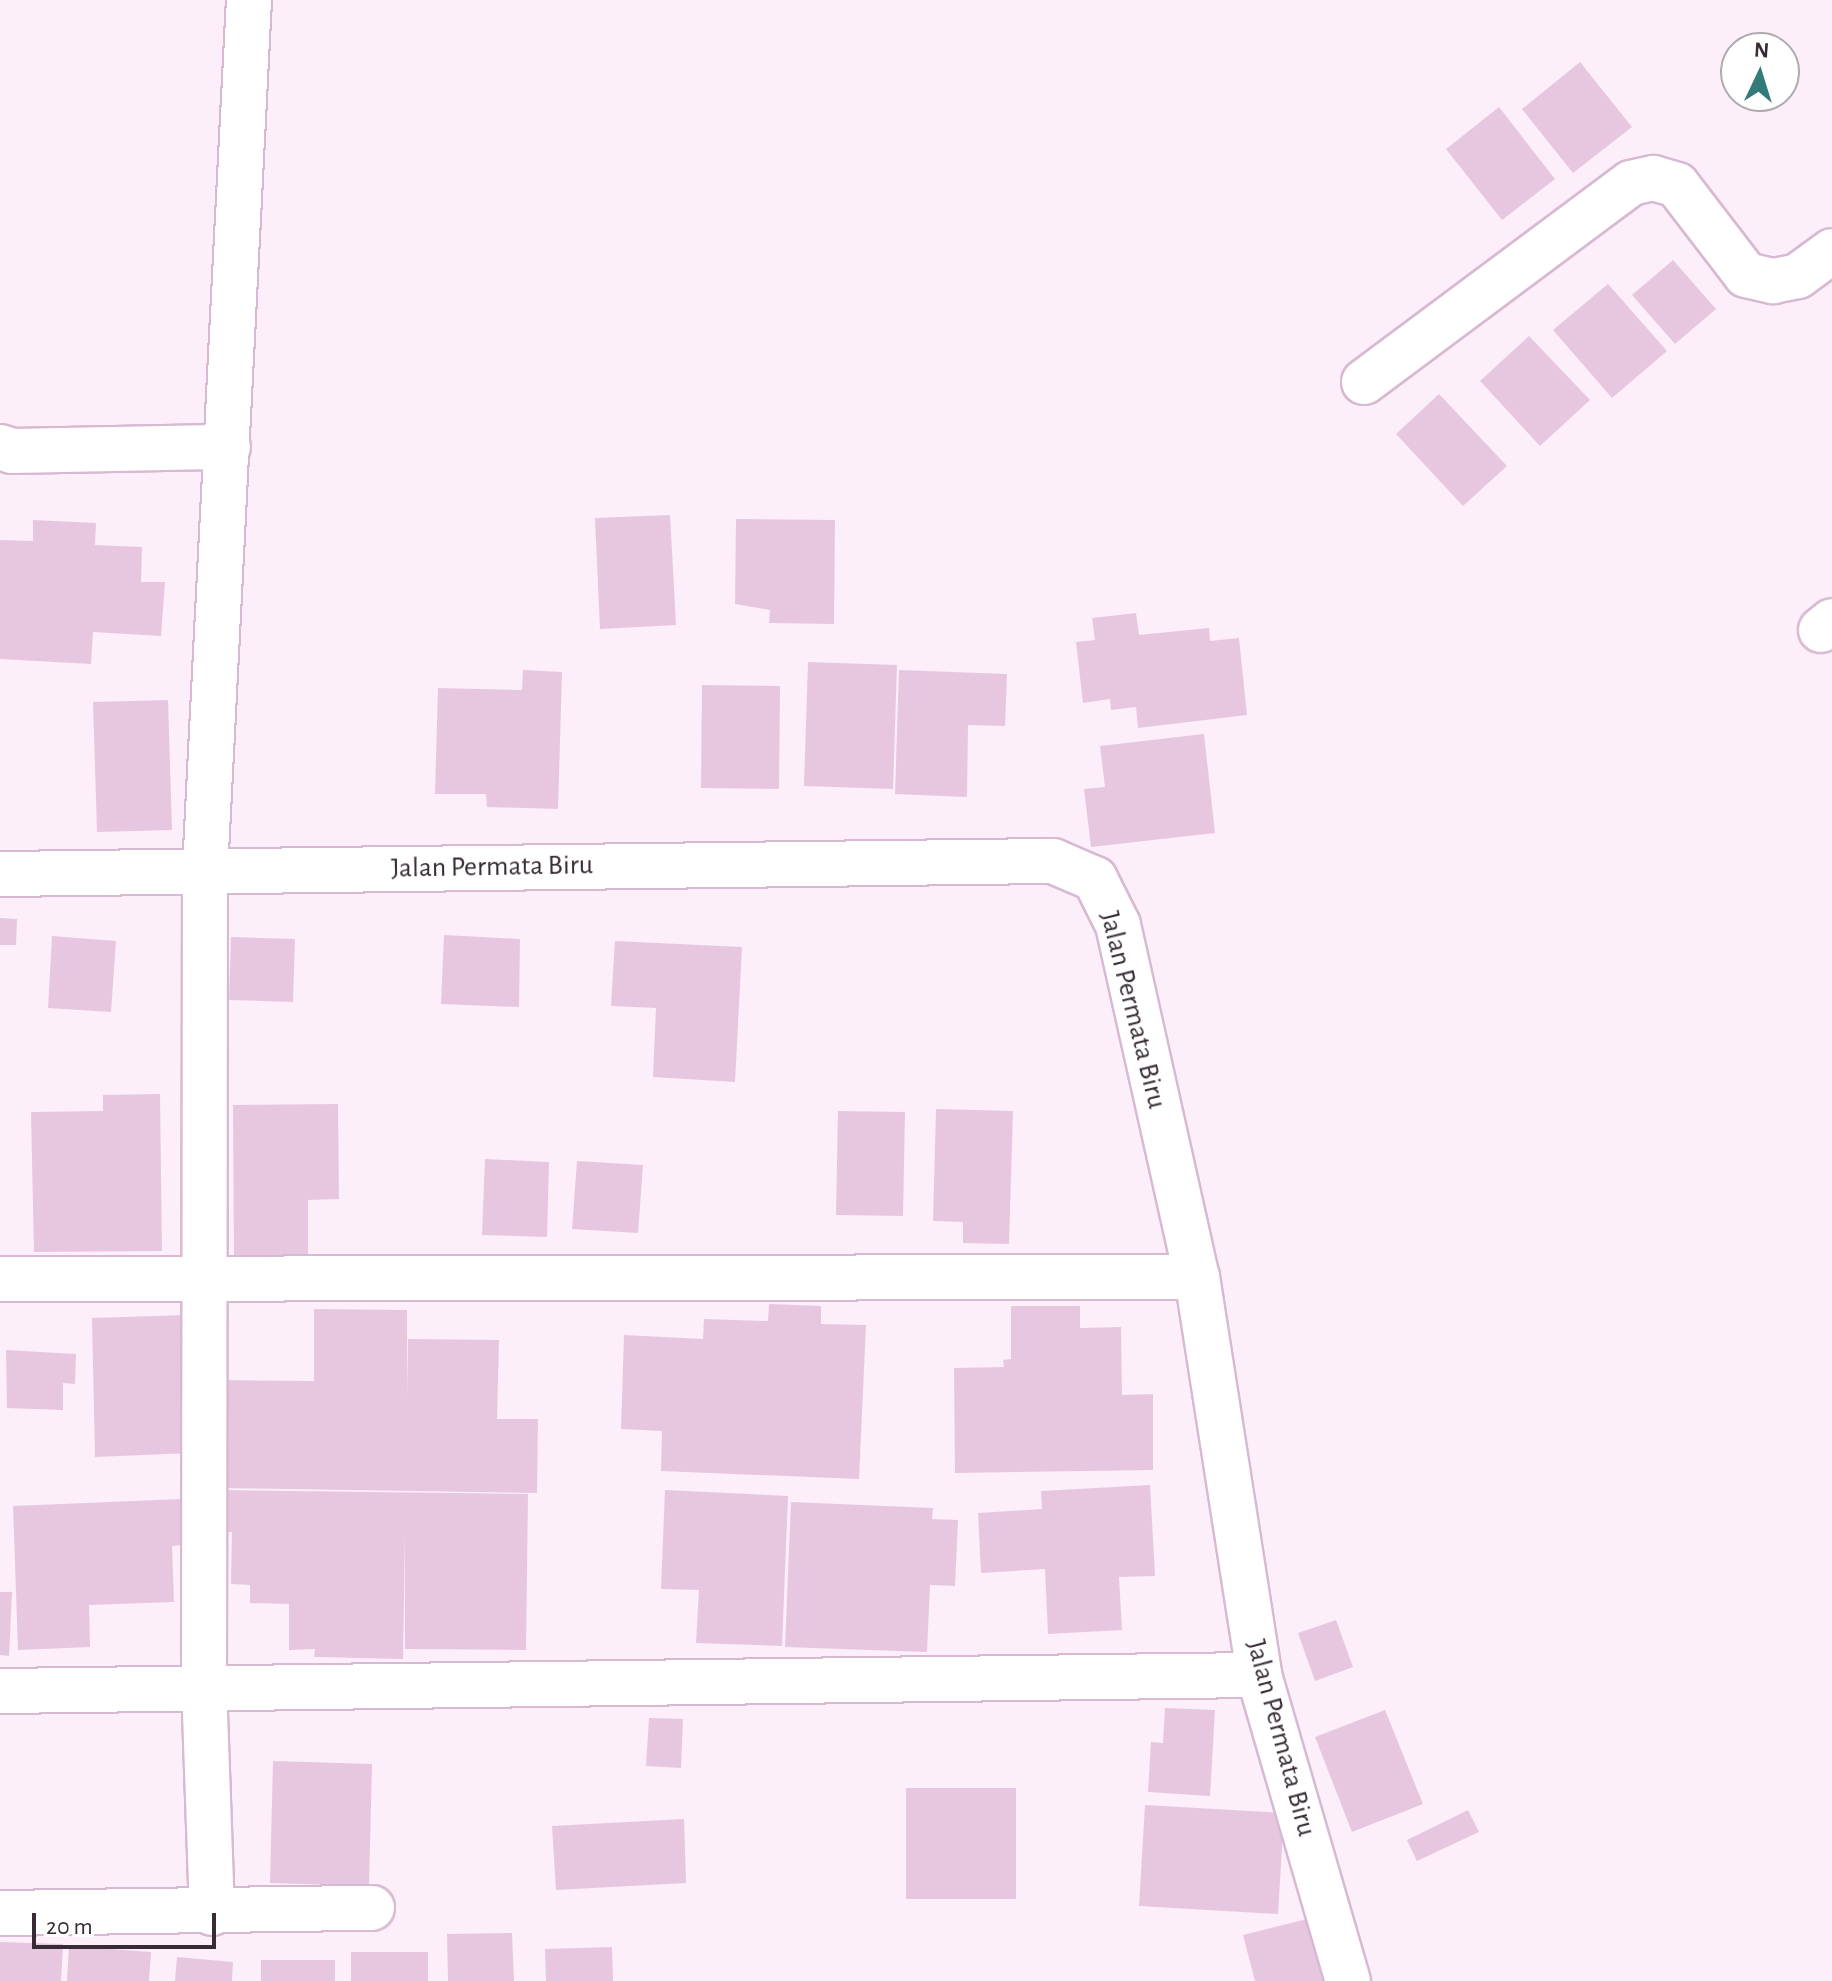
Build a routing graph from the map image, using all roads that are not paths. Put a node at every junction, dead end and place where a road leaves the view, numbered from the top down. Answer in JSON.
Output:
{"nodes":[{"id":1,"x":249,"y":0,"type":"edge"},
{"id":2,"x":1832,"y":251,"type":"edge"},
{"id":3,"x":1364,"y":382,"type":"dead end"},
{"id":4,"x":0,"y":447,"type":"edge"},
{"id":5,"x":228,"y":447,"type":"junction"},
{"id":6,"x":205,"y":871,"type":"junction"},
{"id":7,"x":0,"y":874,"type":"edge"},
{"id":8,"x":1197,"y":1277,"type":"junction"},
{"id":9,"x":205,"y":1278,"type":"junction"},
{"id":10,"x":0,"y":1279,"type":"edge"},
{"id":11,"x":1259,"y":1675,"type":"junction"},
{"id":12,"x":204,"y":1685,"type":"junction"},
{"id":13,"x":0,"y":1691,"type":"edge"},
{"id":14,"x":372,"y":1908,"type":"dead end"},
{"id":15,"x":0,"y":1913,"type":"edge"},
{"id":16,"x":212,"y":1913,"type":"junction"},
{"id":17,"x":1348,"y":1981,"type":"edge"}],
"edges":[{"from":1,"to":5,"type":"street"},
{"from":2,"to":3,"type":"street"},
{"from":4,"to":5,"type":"street"},
{"from":5,"to":6,"type":"street"},
{"from":6,"to":7,"type":"street","name":"Jalan Permata Biru"},
{"from":6,"to":8,"type":"street","name":"Jalan Permata Biru"},
{"from":6,"to":9,"type":"street"},
{"from":8,"to":9,"type":"street"},
{"from":8,"to":11,"type":"street","name":"Jalan Permata Biru"},
{"from":9,"to":10,"type":"street"},
{"from":9,"to":12,"type":"street"},
{"from":11,"to":12,"type":"street"},
{"from":11,"to":17,"type":"street","name":"Jalan Permata Biru"},
{"from":12,"to":13,"type":"street"},
{"from":12,"to":16,"type":"street"},
{"from":14,"to":16,"type":"street"},
{"from":15,"to":16,"type":"street"}]}
